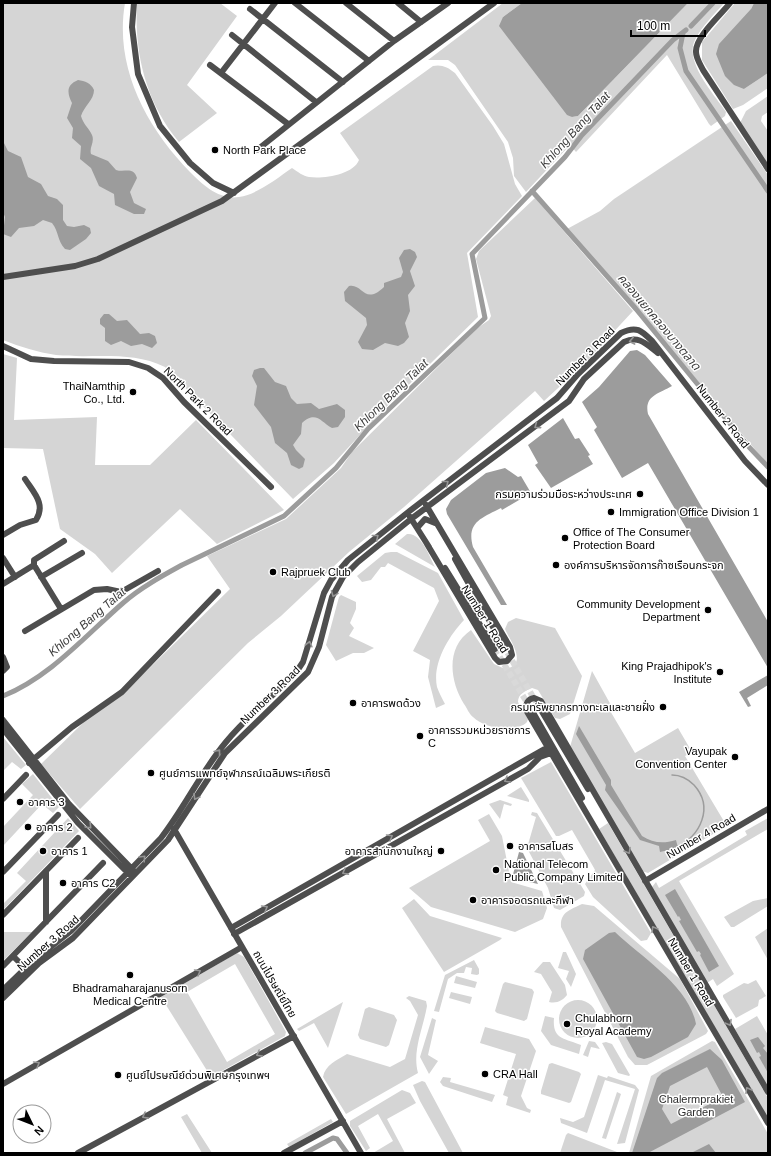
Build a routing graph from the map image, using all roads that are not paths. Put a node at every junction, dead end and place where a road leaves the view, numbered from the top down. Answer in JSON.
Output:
{"nodes":[{"id":1,"x":134,"y":3,"type":"edge"},
{"id":2,"x":275,"y":3,"type":"edge"},
{"id":3,"x":295,"y":3,"type":"edge"},
{"id":4,"x":346,"y":3,"type":"edge"},
{"id":5,"x":398,"y":3,"type":"edge"},
{"id":6,"x":448,"y":3,"type":"edge"},
{"id":7,"x":494,"y":3,"type":"edge"},
{"id":8,"x":730,"y":3,"type":"edge"},
{"id":9,"x":250,"y":9,"type":"dead end"},
{"id":10,"x":263,"y":19,"type":"junction"},
{"id":11,"x":421,"y":22,"type":"junction"},
{"id":12,"x":232,"y":35,"type":"dead end"},
{"id":13,"x":394,"y":41,"type":"junction"},
{"id":14,"x":244,"y":44,"type":"junction"},
{"id":15,"x":369,"y":61,"type":"junction"},
{"id":16,"x":210,"y":65,"type":"dead end"},
{"id":17,"x":221,"y":73,"type":"junction"},
{"id":18,"x":343,"y":82,"type":"junction"},
{"id":19,"x":316,"y":102,"type":"junction"},
{"id":20,"x":288,"y":124,"type":"junction"},
{"id":21,"x":257,"y":150,"type":"dead end"},
{"id":22,"x":768,"y":169,"type":"edge"},
{"id":23,"x":234,"y":193,"type":"junction"},
{"id":24,"x":3,"y":277,"type":"edge"},
{"id":25,"x":3,"y":346,"type":"edge"},
{"id":26,"x":664,"y":358,"type":"junction"},
{"id":27,"x":25,"y":480,"type":"dead end"},
{"id":28,"x":768,"y":485,"type":"edge"},
{"id":29,"x":271,"y":487,"type":"dead end"},
{"id":30,"x":422,"y":501,"type":"junction"},
{"id":31,"x":427,"y":507,"type":"junction"},
{"id":32,"x":407,"y":513,"type":"junction"},
{"id":33,"x":411,"y":519,"type":"junction"},
{"id":34,"x":438,"y":526,"type":"junction"},
{"id":35,"x":417,"y":528,"type":"junction"},
{"id":36,"x":443,"y":534,"type":"junction"},
{"id":37,"x":3,"y":535,"type":"edge"},
{"id":38,"x":64,"y":541,"type":"dead end"},
{"id":39,"x":427,"y":544,"type":"junction"},
{"id":40,"x":82,"y":553,"type":"dead end"},
{"id":41,"x":3,"y":558,"type":"edge"},
{"id":42,"x":34,"y":565,"type":"junction"},
{"id":43,"x":158,"y":571,"type":"dead end"},
{"id":44,"x":15,"y":577,"type":"junction"},
{"id":45,"x":41,"y":577,"type":"junction"},
{"id":46,"x":3,"y":584,"type":"edge"},
{"id":47,"x":218,"y":592,"type":"dead end"},
{"id":48,"x":61,"y":609,"type":"junction"},
{"id":49,"x":25,"y":631,"type":"dead end"},
{"id":50,"x":503,"y":645,"type":"tunnel mouth"},
{"id":51,"x":496,"y":649,"type":"tunnel mouth"},
{"id":52,"x":3,"y":657,"type":"edge"},
{"id":53,"x":3,"y":671,"type":"edge"},
{"id":54,"x":538,"y":705,"type":"tunnel mouth"},
{"id":55,"x":531,"y":710,"type":"tunnel mouth"},
{"id":56,"x":3,"y":720,"type":"edge"},
{"id":57,"x":3,"y":729,"type":"edge"},
{"id":58,"x":548,"y":747,"type":"junction"},
{"id":59,"x":551,"y":753,"type":"junction"},
{"id":60,"x":527,"y":759,"type":"junction"},
{"id":61,"x":30,"y":761,"type":"junction"},
{"id":62,"x":528,"y":769,"type":"junction"},
{"id":63,"x":26,"y":775,"type":"dead end"},
{"id":64,"x":3,"y":799,"type":"edge"},
{"id":65,"x":768,"y":809,"type":"edge"},
{"id":66,"x":58,"y":815,"type":"dead end"},
{"id":67,"x":611,"y":822,"type":"junction"},
{"id":68,"x":172,"y":825,"type":"junction"},
{"id":69,"x":597,"y":830,"type":"junction"},
{"id":70,"x":176,"y":832,"type":"junction"},
{"id":71,"x":78,"y":838,"type":"dead end"},
{"id":72,"x":103,"y":863,"type":"dead end"},
{"id":73,"x":46,"y":871,"type":"junction"},
{"id":74,"x":3,"y":872,"type":"edge"},
{"id":75,"x":132,"y":873,"type":"junction"},
{"id":76,"x":645,"y":880,"type":"junction"},
{"id":77,"x":3,"y":915,"type":"edge"},
{"id":78,"x":246,"y":919,"type":"junction"},
{"id":79,"x":46,"y":922,"type":"junction"},
{"id":80,"x":250,"y":925,"type":"junction"},
{"id":81,"x":231,"y":928,"type":"junction"},
{"id":82,"x":234,"y":934,"type":"junction"},
{"id":83,"x":242,"y":947,"type":"junction"},
{"id":84,"x":13,"y":956,"type":"junction"},
{"id":85,"x":3,"y":966,"type":"edge"},
{"id":86,"x":25,"y":968,"type":"junction"},
{"id":87,"x":3,"y":990,"type":"edge"},
{"id":88,"x":3,"y":998,"type":"edge"},
{"id":89,"x":294,"y":1036,"type":"junction"},
{"id":90,"x":3,"y":1084,"type":"edge"},
{"id":91,"x":768,"y":1092,"type":"edge"},
{"id":92,"x":343,"y":1121,"type":"junction"},
{"id":93,"x":768,"y":1123,"type":"edge"},
{"id":94,"x":78,"y":1153,"type":"edge"},
{"id":95,"x":284,"y":1153,"type":"edge"},
{"id":96,"x":362,"y":1153,"type":"edge"}],
"edges":[{"from":1,"to":23,"type":"street"},
{"from":2,"to":10,"type":"street"},
{"from":3,"to":15,"type":"street"},
{"from":4,"to":13,"type":"street"},
{"from":5,"to":11,"type":"street"},
{"from":6,"to":11,"type":"street"},
{"from":7,"to":23,"type":"street"},
{"from":8,"to":22,"type":"street"},
{"from":9,"to":10,"type":"street"},
{"from":10,"to":14,"type":"street"},
{"from":10,"to":18,"type":"street"},
{"from":11,"to":13,"type":"street"},
{"from":12,"to":14,"type":"street"},
{"from":13,"to":15,"type":"street"},
{"from":14,"to":17,"type":"street"},
{"from":14,"to":19,"type":"street"},
{"from":15,"to":18,"type":"street"},
{"from":16,"to":17,"type":"street"},
{"from":17,"to":20,"type":"street"},
{"from":18,"to":19,"type":"street"},
{"from":19,"to":20,"type":"street"},
{"from":20,"to":21,"type":"street"},
{"from":23,"to":24,"type":"street"},
{"from":25,"to":29,"type":"street","name":"North Park 2 Road"},
{"from":26,"to":28,"type":"street","name":"Number 2 Road"},
{"from":30,"to":26,"type":"street","name":"Number 3 Road","one_way":true},
{"from":26,"to":31,"type":"street","name":"Number 3 Road","one_way":true},
{"from":27,"to":37,"type":"street"},
{"from":30,"to":31,"type":"street","name":"Number 1 Road"},
{"from":30,"to":32,"type":"street","name":"Number 3 Road"},
{"from":31,"to":33,"type":"street","name":"Number 3 Road"},
{"from":31,"to":34,"type":"street","name":"Number 1 Road"},
{"from":32,"to":33,"type":"street","name":"Number 1 Road"},
{"from":68,"to":32,"type":"street","name":"Number 3 Road","one_way":true},
{"from":33,"to":35,"type":"street","name":"Number 1 Road"},
{"from":33,"to":70,"type":"street","name":"Number 3 Road","one_way":true},
{"from":34,"to":35,"type":"street"},
{"from":34,"to":36,"type":"street","name":"Number 1 Road"},
{"from":35,"to":39,"type":"street","name":"Number 1 Road"},
{"from":36,"to":39,"type":"street","name":"Number 1 Road"},
{"from":36,"to":50,"type":"street","name":"Number 1 Road"},
{"from":38,"to":42,"type":"street"},
{"from":39,"to":51,"type":"street","name":"Number 1 Road"},
{"from":40,"to":45,"type":"street"},
{"from":41,"to":44,"type":"street"},
{"from":42,"to":44,"type":"street"},
{"from":42,"to":45,"type":"street"},
{"from":43,"to":48,"type":"street"},
{"from":44,"to":46,"type":"street"},
{"from":45,"to":48,"type":"street"},
{"from":47,"to":61,"type":"street"},
{"from":48,"to":49,"type":"street"},
{"from":52,"to":53,"type":"street"},
{"from":54,"to":67,"type":"street","name":"Number 1 Road"},
{"from":55,"to":69,"type":"street","name":"Number 1 Road"},
{"from":56,"to":61,"type":"street"},
{"from":57,"to":61,"type":"street"},
{"from":58,"to":59,"type":"street","name":"Number 1 Road"},
{"from":58,"to":60,"type":"street"},
{"from":58,"to":67,"type":"street","name":"Number 1 Road"},
{"from":59,"to":62,"type":"street"},
{"from":59,"to":69,"type":"street","name":"Number 1 Road"},
{"from":60,"to":62,"type":"street"},
{"from":78,"to":60,"type":"street","one_way":true},
{"from":61,"to":75,"type":"street"},
{"from":62,"to":80,"type":"street","one_way":true},
{"from":63,"to":64,"type":"street"},
{"from":65,"to":76,"type":"street","name":"Number 4 Road"},
{"from":66,"to":74,"type":"street"},
{"from":67,"to":76,"type":"street","name":"Number 1 Road","one_way":true},
{"from":68,"to":70,"type":"street","name":"ถนนไปรษณีย์ไทย"},
{"from":75,"to":68,"type":"street","name":"Number 3 Road","one_way":true},
{"from":93,"to":69,"type":"street","name":"Number 1 Road","one_way":true},
{"from":70,"to":75,"type":"street","name":"Number 3 Road"},
{"from":70,"to":81,"type":"street","name":"ถนนไปรษณีย์ไทย"},
{"from":71,"to":73,"type":"street"},
{"from":72,"to":79,"type":"street"},
{"from":73,"to":77,"type":"street"},
{"from":73,"to":79,"type":"street"},
{"from":75,"to":86,"type":"street","name":"Number 3 Road"},
{"from":75,"to":88,"type":"street","name":"Number 3 Road"},
{"from":76,"to":91,"type":"street","name":"Number 1 Road","one_way":true},
{"from":78,"to":80,"type":"street"},
{"from":78,"to":81,"type":"street"},
{"from":79,"to":84,"type":"street"},
{"from":80,"to":82,"type":"street"},
{"from":81,"to":82,"type":"street","name":"ถนนไปรษณีย์ไทย"},
{"from":82,"to":83,"type":"street","name":"ถนนไปรษณีย์ไทย"},
{"from":83,"to":89,"type":"street","name":"ถนนไปรษณีย์ไทย"},
{"from":90,"to":83,"type":"street","one_way":true},
{"from":84,"to":85,"type":"street"},
{"from":84,"to":86,"type":"street"},
{"from":86,"to":87,"type":"street","name":"Number 3 Road"},
{"from":89,"to":92,"type":"street","name":"ถนนไปรษณีย์ไทย"},
{"from":89,"to":94,"type":"street","one_way":true},
{"from":92,"to":95,"type":"street"},
{"from":92,"to":96,"type":"street","name":"ถนนไปรษณีย์ไทย"}]}
